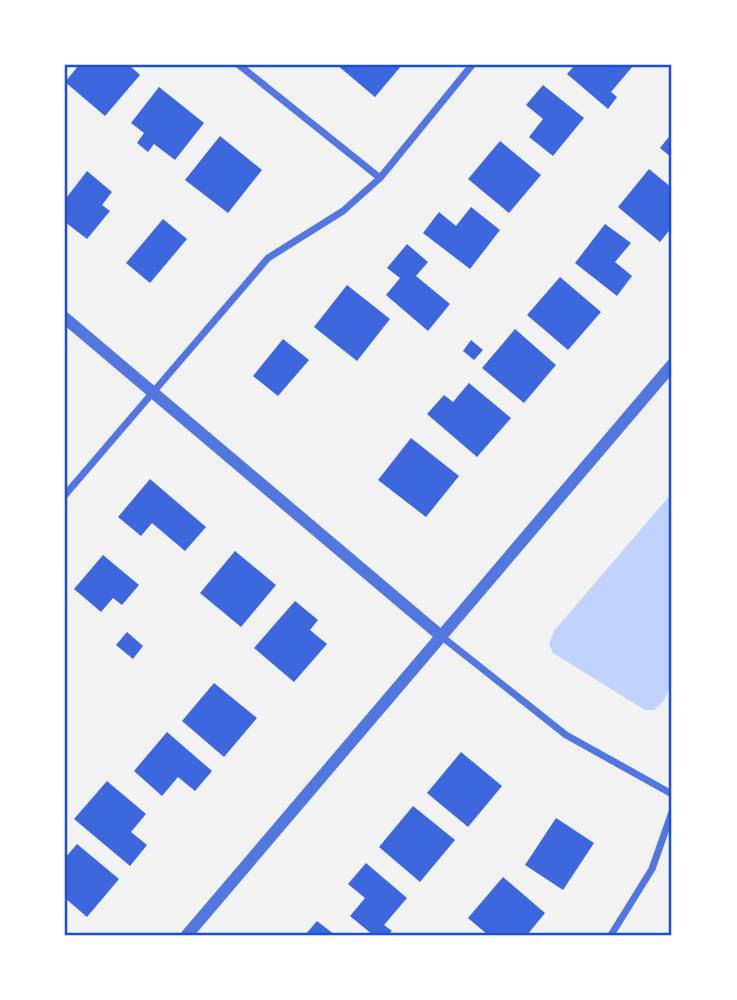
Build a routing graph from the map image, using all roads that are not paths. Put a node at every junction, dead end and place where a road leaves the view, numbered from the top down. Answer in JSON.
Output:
{"nodes":[{"id":1,"x":239,"y":65,"type":"edge"},
{"id":2,"x":472,"y":65,"type":"edge"},
{"id":3,"x":380,"y":178,"type":"junction"},
{"id":4,"x":65,"y":318,"type":"edge"},
{"id":5,"x":672,"y":365,"type":"edge"},
{"id":6,"x":153,"y":390,"type":"junction"},
{"id":7,"x":65,"y":495,"type":"edge"},
{"id":8,"x":441,"y":636,"type":"junction"},
{"id":9,"x":672,"y":793,"type":"edge"},
{"id":10,"x":672,"y":812,"type":"edge"},
{"id":11,"x":187,"y":935,"type":"edge"},
{"id":12,"x":611,"y":935,"type":"edge"}],
"edges":[{"from":1,"to":3,"type":"street"},
{"from":2,"to":3,"type":"street"},
{"from":3,"to":6,"type":"street"},
{"from":4,"to":6,"type":"street"},
{"from":5,"to":8,"type":"street"},
{"from":6,"to":7,"type":"street"},
{"from":6,"to":8,"type":"street"},
{"from":8,"to":9,"type":"street"},
{"from":8,"to":11,"type":"street"},
{"from":10,"to":12,"type":"street"}]}
